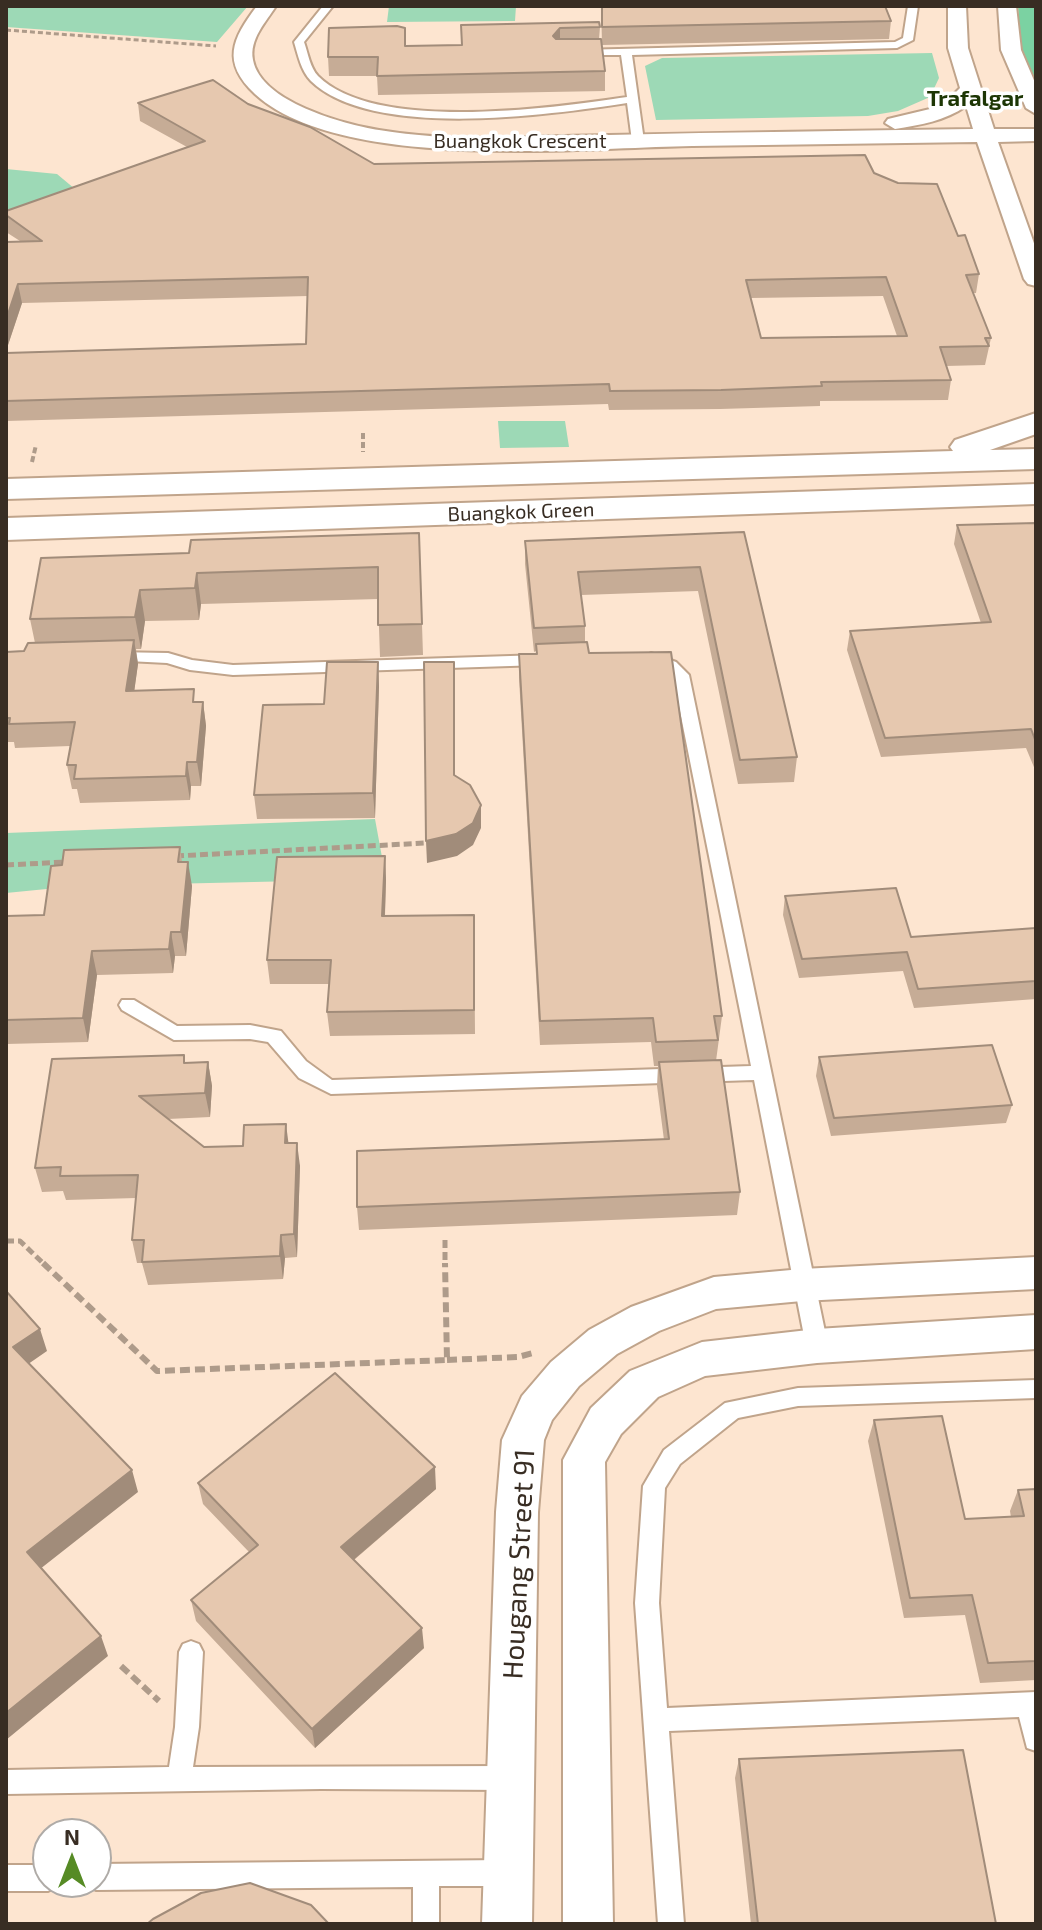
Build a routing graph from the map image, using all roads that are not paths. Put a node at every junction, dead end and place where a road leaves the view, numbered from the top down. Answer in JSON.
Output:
{"nodes":[{"id":1,"x":267,"y":6,"type":"edge"},
{"id":2,"x":289,"y":6,"type":"edge"},
{"id":3,"x":328,"y":6,"type":"edge"},
{"id":4,"x":913,"y":6,"type":"edge"},
{"id":5,"x":957,"y":6,"type":"edge"},
{"id":6,"x":1007,"y":6,"type":"edge"},
{"id":7,"x":266,"y":38,"type":"dead end"},
{"id":8,"x":626,"y":52,"type":"junction"},
{"id":9,"x":560,"y":53,"type":"edge"},
{"id":10,"x":265,"y":62,"type":"dead end"},
{"id":11,"x":971,"y":88,"type":"junction"},
{"id":12,"x":632,"y":99,"type":"junction"},
{"id":13,"x":1036,"y":108,"type":"edge"},
{"id":14,"x":1036,"y":126,"type":"edge"},
{"id":15,"x":883,"y":131,"type":"junction"},
{"id":16,"x":984,"y":131,"type":"junction"},
{"id":17,"x":637,"y":135,"type":"junction"},
{"id":18,"x":1036,"y":135,"type":"edge"},
{"id":19,"x":1004,"y":195,"type":"junction"},
{"id":20,"x":1036,"y":279,"type":"edge"},
{"id":21,"x":1036,"y":423,"type":"edge"},
{"id":22,"x":1036,"y":459,"type":"edge"},
{"id":23,"x":910,"y":463,"type":"junction"},
{"id":24,"x":6,"y":489,"type":"edge"},
{"id":25,"x":1034,"y":495,"type":"edge"},
{"id":26,"x":6,"y":529,"type":"edge"},
{"id":27,"x":636,"y":656,"type":"edge"},
{"id":28,"x":94,"y":658,"type":"edge"},
{"id":29,"x":551,"y":659,"type":"edge"},
{"id":30,"x":128,"y":1005,"type":"dead end"},
{"id":31,"x":761,"y":1073,"type":"junction"},
{"id":32,"x":1036,"y":1273,"type":"edge"},
{"id":33,"x":802,"y":1285,"type":"junction"},
{"id":34,"x":1036,"y":1332,"type":"edge"},
{"id":35,"x":817,"y":1346,"type":"junction"},
{"id":36,"x":1036,"y":1389,"type":"edge"},
{"id":37,"x":191,"y":1652,"type":"dead end"},
{"id":38,"x":1032,"y":1705,"type":"edge"},
{"id":39,"x":656,"y":1720,"type":"junction"},
{"id":40,"x":1036,"y":1739,"type":"edge"},
{"id":41,"x":510,"y":1778,"type":"junction"},
{"id":42,"x":179,"y":1781,"type":"junction"},
{"id":43,"x":6,"y":1782,"type":"edge"},
{"id":44,"x":508,"y":1873,"type":"junction"},
{"id":45,"x":426,"y":1874,"type":"junction"},
{"id":46,"x":112,"y":1877,"type":"edge"},
{"id":47,"x":6,"y":1878,"type":"edge"},
{"id":48,"x":32,"y":1878,"type":"edge"},
{"id":49,"x":426,"y":1924,"type":"edge"},
{"id":50,"x":507,"y":1924,"type":"edge"},
{"id":51,"x":588,"y":1924,"type":"edge"},
{"id":52,"x":671,"y":1924,"type":"edge"}],
"edges":[{"from":1,"to":17,"type":"street","name":"Buangkok Crescent"},
{"from":2,"to":7,"type":"street"},
{"from":3,"to":12,"type":"lane"},
{"from":4,"to":8,"type":"lane"},
{"from":5,"to":11,"type":"street"},
{"from":6,"to":13,"type":"street"},
{"from":8,"to":9,"type":"lane"},
{"from":8,"to":12,"type":"lane"},
{"from":10,"to":17,"type":"street","name":"Buangkok Crescent"},
{"from":11,"to":15,"type":"street","name":"Buangkok Crescent"},
{"from":11,"to":16,"type":"street"},
{"from":12,"to":17,"type":"lane"},
{"from":14,"to":16,"type":"street","name":"Buangkok Crescent"},
{"from":15,"to":16,"type":"street","name":"Buangkok Crescent"},
{"from":15,"to":17,"type":"street","name":"Buangkok Crescent"},
{"from":15,"to":19,"type":"street","name":"Buangkok Crescent"},
{"from":16,"to":18,"type":"street","name":"Buangkok Crescent"},
{"from":16,"to":19,"type":"street"},
{"from":19,"to":20,"type":"street"},
{"from":21,"to":23,"type":"main road"},
{"from":22,"to":23,"type":"main road","name":"Buangkok Green"},
{"from":23,"to":24,"type":"main road","name":"Buangkok Green"},
{"from":25,"to":26,"type":"main road","name":"Buangkok Green"},
{"from":27,"to":31,"type":"lane"},
{"from":28,"to":29,"type":"lane"},
{"from":30,"to":31,"type":"lane"},
{"from":31,"to":33,"type":"lane"},
{"from":32,"to":33,"type":"street","name":"Hougang Street 91"},
{"from":33,"to":35,"type":"lane"},
{"from":33,"to":41,"type":"street","name":"Hougang Street 91"},
{"from":34,"to":35,"type":"street"},
{"from":35,"to":51,"type":"street"},
{"from":36,"to":39,"type":"lane"},
{"from":37,"to":42,"type":"lane"},
{"from":38,"to":39,"type":"lane"},
{"from":38,"to":40,"type":"lane"},
{"from":39,"to":52,"type":"lane"},
{"from":41,"to":42,"type":"lane"},
{"from":41,"to":44,"type":"street","name":"Hougang Street 91"},
{"from":42,"to":43,"type":"lane"},
{"from":44,"to":45,"type":"lane"},
{"from":44,"to":50,"type":"street","name":"Hougang Street 91"},
{"from":45,"to":46,"type":"lane"},
{"from":45,"to":49,"type":"lane"},
{"from":47,"to":48,"type":"lane"}]}
